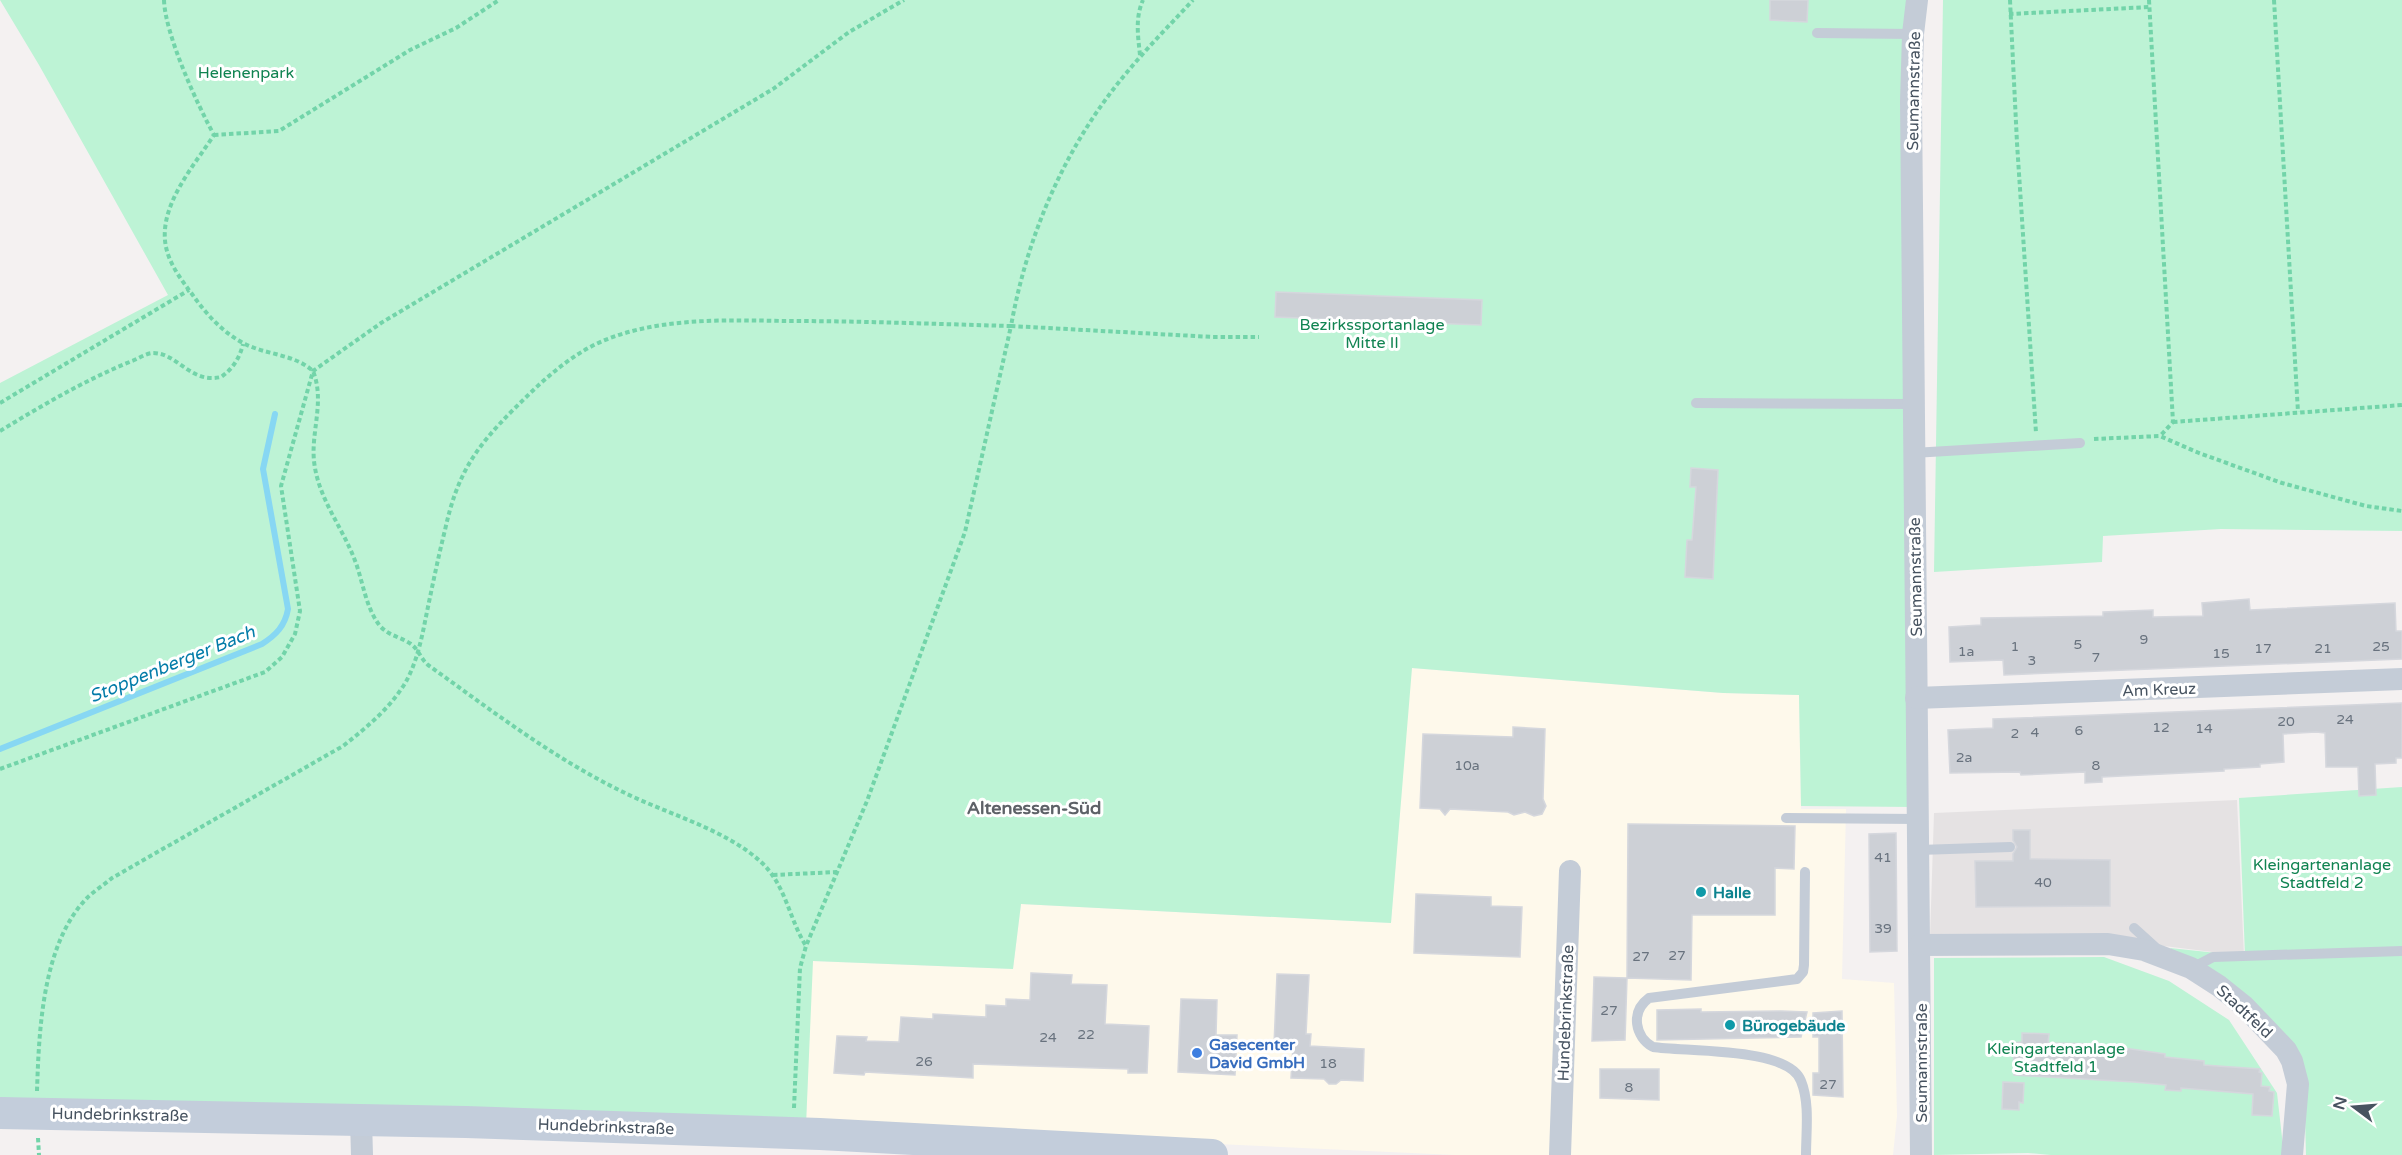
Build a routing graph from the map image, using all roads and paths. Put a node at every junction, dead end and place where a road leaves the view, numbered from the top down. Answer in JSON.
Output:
{"nodes":[{"id":1,"x":164,"y":0,"type":"edge"},
{"id":2,"x":499,"y":0,"type":"edge"},
{"id":3,"x":904,"y":0,"type":"edge"},
{"id":4,"x":1143,"y":0,"type":"edge"},
{"id":5,"x":1193,"y":0,"type":"edge"},
{"id":6,"x":1917,"y":0,"type":"edge"},
{"id":7,"x":2010,"y":0,"type":"edge"},
{"id":8,"x":2149,"y":0,"type":"edge"},
{"id":9,"x":2274,"y":0,"type":"edge"},
{"id":10,"x":2150,"y":7,"type":"junction"},
{"id":11,"x":2009,"y":14,"type":"junction"},
{"id":12,"x":1817,"y":33,"type":"dead end"},
{"id":13,"x":1913,"y":34,"type":"junction"},
{"id":14,"x":1141,"y":56,"type":"junction"},
{"id":15,"x":214,"y":135,"type":"junction"},
{"id":16,"x":189,"y":290,"type":"junction"},
{"id":17,"x":1011,"y":326,"type":"junction"},
{"id":18,"x":1259,"y":337,"type":"dead end"},
{"id":19,"x":243,"y":344,"type":"junction"},
{"id":20,"x":313,"y":371,"type":"junction"},
{"id":21,"x":0,"y":403,"type":"edge"},
{"id":22,"x":1696,"y":403,"type":"dead end"},
{"id":23,"x":1913,"y":404,"type":"junction"},
{"id":24,"x":2402,"y":405,"type":"edge"},
{"id":25,"x":2298,"y":412,"type":"junction"},
{"id":26,"x":2173,"y":422,"type":"junction"},
{"id":27,"x":0,"y":431,"type":"edge"},
{"id":28,"x":2160,"y":436,"type":"junction"},
{"id":29,"x":2080,"y":443,"type":"joint"},
{"id":30,"x":2037,"y":446,"type":"junction"},
{"id":31,"x":1913,"y":453,"type":"junction"},
{"id":32,"x":2402,"y":511,"type":"edge"},
{"id":33,"x":417,"y":650,"type":"junction"},
{"id":34,"x":2402,"y":679,"type":"edge"},
{"id":35,"x":1916,"y":698,"type":"junction"},
{"id":36,"x":0,"y":769,"type":"edge"},
{"id":37,"x":1786,"y":818,"type":"dead end"},
{"id":38,"x":1918,"y":819,"type":"junction"},
{"id":39,"x":2010,"y":847,"type":"dead end"},
{"id":40,"x":1919,"y":850,"type":"junction"},
{"id":41,"x":1570,"y":871,"type":"dead end"},
{"id":42,"x":837,"y":872,"type":"junction"},
{"id":43,"x":1804,"y":872,"type":"dead end"},
{"id":44,"x":773,"y":875,"type":"junction"},
{"id":45,"x":2134,"y":928,"type":"dead end"},
{"id":46,"x":1920,"y":945,"type":"junction"},
{"id":47,"x":806,"y":946,"type":"junction"},
{"id":48,"x":2402,"y":951,"type":"edge"},
{"id":49,"x":2166,"y":958,"type":"junction"},
{"id":50,"x":2191,"y":968,"type":"junction"},
{"id":51,"x":37,"y":1112,"type":"junction"},
{"id":52,"x":0,"y":1113,"type":"edge"},
{"id":53,"x":361,"y":1120,"type":"junction"},
{"id":54,"x":794,"y":1133,"type":"junction"},
{"id":55,"x":362,"y":1155,"type":"edge"},
{"id":56,"x":1212,"y":1155,"type":"edge"},
{"id":57,"x":1560,"y":1155,"type":"edge"},
{"id":58,"x":1806,"y":1155,"type":"edge"},
{"id":59,"x":1921,"y":1155,"type":"edge"},
{"id":60,"x":2292,"y":1155,"type":"edge"}],
"edges":[{"from":1,"to":15,"type":"path"},
{"from":2,"to":15,"type":"path"},
{"from":3,"to":20,"type":"path"},
{"from":4,"to":14,"type":"path"},
{"from":5,"to":14,"type":"path"},
{"from":6,"to":13,"type":"street","name":"Seumannstraße"},
{"from":7,"to":11,"type":"path"},
{"from":8,"to":10,"type":"path"},
{"from":9,"to":25,"type":"path"},
{"from":10,"to":11,"type":"path"},
{"from":10,"to":26,"type":"path"},
{"from":11,"to":30,"type":"path"},
{"from":12,"to":13,"type":"lane"},
{"from":13,"to":23,"type":"street","name":"Seumannstraße"},
{"from":14,"to":17,"type":"path"},
{"from":15,"to":16,"type":"path"},
{"from":16,"to":19,"type":"path"},
{"from":16,"to":21,"type":"path"},
{"from":17,"to":18,"type":"path"},
{"from":17,"to":33,"type":"path"},
{"from":17,"to":42,"type":"path"},
{"from":19,"to":20,"type":"path"},
{"from":19,"to":27,"type":"path"},
{"from":20,"to":33,"type":"path"},
{"from":20,"to":36,"type":"path"},
{"from":22,"to":23,"type":"lane"},
{"from":23,"to":31,"type":"street","name":"Seumannstraße"},
{"from":24,"to":25,"type":"path"},
{"from":25,"to":26,"type":"path"},
{"from":26,"to":28,"type":"path"},
{"from":28,"to":29,"type":"path"},
{"from":28,"to":32,"type":"path"},
{"from":29,"to":30,"type":"lane"},
{"from":30,"to":31,"type":"lane"},
{"from":31,"to":35,"type":"street","name":"Seumannstraße"},
{"from":33,"to":44,"type":"path"},
{"from":33,"to":51,"type":"path"},
{"from":34,"to":35,"type":"street","name":"Am Kreuz"},
{"from":35,"to":38,"type":"street","name":"Seumannstraße"},
{"from":37,"to":38,"type":"lane"},
{"from":38,"to":40,"type":"street","name":"Seumannstraße"},
{"from":39,"to":40,"type":"lane"},
{"from":40,"to":46,"type":"street","name":"Seumannstraße"},
{"from":41,"to":57,"type":"street","name":"Hundebrinkstraße"},
{"from":42,"to":44,"type":"path"},
{"from":42,"to":47,"type":"path"},
{"from":43,"to":58,"type":"lane"},
{"from":44,"to":47,"type":"path"},
{"from":45,"to":49,"type":"lane"},
{"from":46,"to":49,"type":"street","name":"Stadtfeld"},
{"from":46,"to":59,"type":"street","name":"Seumannstraße"},
{"from":47,"to":54,"type":"path"},
{"from":48,"to":50,"type":"lane"},
{"from":49,"to":50,"type":"street","name":"Stadtfeld"},
{"from":50,"to":60,"type":"street","name":"Stadtfeld"},
{"from":51,"to":52,"type":"street","name":"Hundebrinkstraße"},
{"from":51,"to":53,"type":"street","name":"Hundebrinkstraße"},
{"from":53,"to":54,"type":"street","name":"Hundebrinkstraße"},
{"from":53,"to":55,"type":"street"},
{"from":54,"to":56,"type":"street","name":"Hundebrinkstraße"}]}
